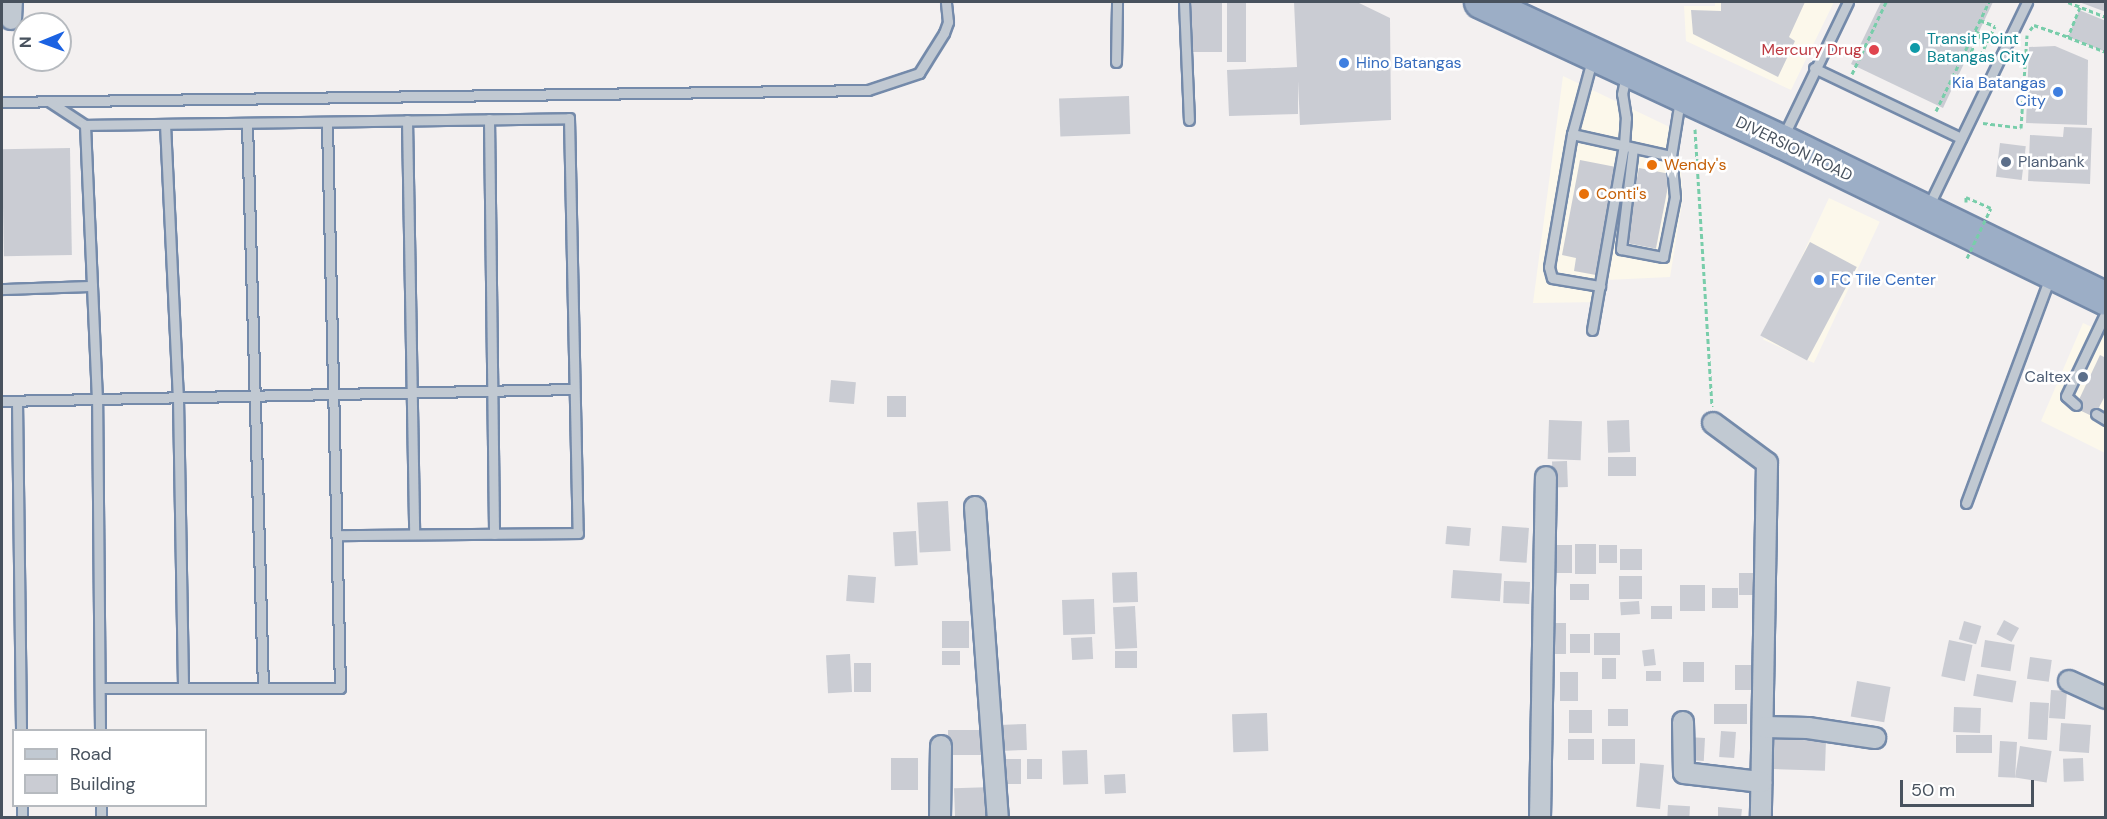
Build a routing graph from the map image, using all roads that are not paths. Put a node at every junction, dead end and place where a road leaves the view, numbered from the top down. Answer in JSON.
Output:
{"nodes":[{"id":1,"x":946,"y":2,"type":"edge"},
{"id":2,"x":1117,"y":2,"type":"edge"},
{"id":3,"x":1184,"y":2,"type":"edge"},
{"id":4,"x":1481,"y":2,"type":"edge"},
{"id":5,"x":1848,"y":2,"type":"edge"},
{"id":6,"x":2027,"y":2,"type":"edge"},
{"id":7,"x":1594,"y":52,"type":"junction"},
{"id":8,"x":1116,"y":62,"type":"dead end"},
{"id":9,"x":1814,"y":68,"type":"junction"},
{"id":10,"x":1628,"y":69,"type":"junction"},
{"id":11,"x":1682,"y":95,"type":"junction"},
{"id":12,"x":49,"y":101,"type":"junction"},
{"id":13,"x":2,"y":102,"type":"edge"},
{"id":14,"x":489,"y":119,"type":"junction"},
{"id":15,"x":407,"y":120,"type":"junction"},
{"id":16,"x":1189,"y":120,"type":"dead end"},
{"id":17,"x":327,"y":122,"type":"junction"},
{"id":18,"x":247,"y":123,"type":"junction"},
{"id":19,"x":165,"y":124,"type":"junction"},
{"id":20,"x":85,"y":125,"type":"junction"},
{"id":21,"x":1572,"y":134,"type":"junction"},
{"id":22,"x":1961,"y":138,"type":"junction"},
{"id":23,"x":1781,"y":141,"type":"junction"},
{"id":24,"x":1628,"y":147,"type":"junction"},
{"id":25,"x":1671,"y":156,"type":"junction"},
{"id":26,"x":1925,"y":213,"type":"junction"},
{"id":27,"x":2052,"y":273,"type":"junction"},
{"id":28,"x":92,"y":286,"type":"junction"},
{"id":29,"x":1600,"y":286,"type":"junction"},
{"id":30,"x":2,"y":289,"type":"edge"},
{"id":31,"x":2106,"y":299,"type":"edge"},
{"id":32,"x":2106,"y":312,"type":"edge"},
{"id":33,"x":1592,"y":330,"type":"dead end"},
{"id":34,"x":573,"y":389,"type":"junction"},
{"id":35,"x":493,"y":391,"type":"junction"},
{"id":36,"x":415,"y":393,"type":"junction"},
{"id":37,"x":334,"y":395,"type":"junction"},
{"id":38,"x":255,"y":396,"type":"junction"},
{"id":39,"x":178,"y":398,"type":"junction"},
{"id":40,"x":97,"y":400,"type":"junction"},
{"id":41,"x":2,"y":401,"type":"edge"},
{"id":42,"x":17,"y":401,"type":"junction"},
{"id":43,"x":2076,"y":405,"type":"dead end"},
{"id":44,"x":2096,"y":414,"type":"dead end"},
{"id":45,"x":2106,"y":420,"type":"edge"},
{"id":46,"x":1713,"y":423,"type":"road end"},
{"id":47,"x":1546,"y":477,"type":"dead end"},
{"id":48,"x":1966,"y":503,"type":"dead end"},
{"id":49,"x":975,"y":507,"type":"dead end"},
{"id":50,"x":414,"y":534,"type":"junction"},
{"id":51,"x":494,"y":534,"type":"junction"},
{"id":52,"x":337,"y":535,"type":"junction"},
{"id":53,"x":2069,"y":681,"type":"dead end"},
{"id":54,"x":100,"y":688,"type":"junction"},
{"id":55,"x":183,"y":688,"type":"junction"},
{"id":56,"x":263,"y":688,"type":"junction"},
{"id":57,"x":2106,"y":698,"type":"edge"},
{"id":58,"x":1683,"y":722,"type":"dead end"},
{"id":59,"x":1765,"y":727,"type":"junction"},
{"id":60,"x":21,"y":729,"type":"edge"},
{"id":61,"x":100,"y":729,"type":"edge"},
{"id":62,"x":1875,"y":738,"type":"dead end"},
{"id":63,"x":941,"y":746,"type":"dead end"},
{"id":64,"x":1761,"y":782,"type":"junction"},
{"id":65,"x":940,"y":818,"type":"edge"},
{"id":66,"x":998,"y":818,"type":"edge"},
{"id":67,"x":1540,"y":818,"type":"edge"},
{"id":68,"x":1761,"y":818,"type":"edge"}],
"edges":[{"from":1,"to":12,"type":"lane"},
{"from":2,"to":8,"type":"lane"},
{"from":3,"to":16,"type":"lane"},
{"from":4,"to":7,"type":"highway","name":"DIVERSION ROAD"},
{"from":5,"to":9,"type":"lane"},
{"from":6,"to":22,"type":"lane"},
{"from":7,"to":10,"type":"highway","name":"DIVERSION ROAD"},
{"from":7,"to":21,"type":"lane"},
{"from":9,"to":22,"type":"lane"},
{"from":9,"to":23,"type":"lane"},
{"from":10,"to":11,"type":"highway","name":"DIVERSION ROAD"},
{"from":10,"to":24,"type":"lane"},
{"from":11,"to":23,"type":"highway","name":"DIVERSION ROAD"},
{"from":11,"to":25,"type":"lane"},
{"from":12,"to":13,"type":"lane"},
{"from":12,"to":20,"type":"lane"},
{"from":14,"to":15,"type":"lane"},
{"from":14,"to":34,"type":"lane"},
{"from":14,"to":35,"type":"lane"},
{"from":15,"to":17,"type":"lane"},
{"from":15,"to":36,"type":"lane"},
{"from":17,"to":18,"type":"lane"},
{"from":17,"to":37,"type":"lane"},
{"from":18,"to":19,"type":"lane"},
{"from":18,"to":38,"type":"lane"},
{"from":19,"to":20,"type":"lane"},
{"from":19,"to":39,"type":"lane"},
{"from":20,"to":28,"type":"lane"},
{"from":21,"to":24,"type":"lane"},
{"from":21,"to":29,"type":"lane"},
{"from":22,"to":26,"type":"lane"},
{"from":23,"to":26,"type":"highway","name":"DIVERSION ROAD"},
{"from":24,"to":25,"type":"lane"},
{"from":24,"to":25,"type":"lane"},
{"from":24,"to":29,"type":"lane"},
{"from":26,"to":27,"type":"highway","name":"DIVERSION ROAD"},
{"from":27,"to":31,"type":"highway","name":"DIVERSION ROAD"},
{"from":27,"to":48,"type":"lane"},
{"from":28,"to":30,"type":"lane"},
{"from":28,"to":40,"type":"lane"},
{"from":29,"to":33,"type":"lane"},
{"from":32,"to":43,"type":"lane"},
{"from":34,"to":35,"type":"lane"},
{"from":34,"to":51,"type":"lane"},
{"from":35,"to":36,"type":"lane"},
{"from":35,"to":51,"type":"lane"},
{"from":36,"to":37,"type":"lane"},
{"from":36,"to":50,"type":"lane"},
{"from":37,"to":38,"type":"lane"},
{"from":37,"to":52,"type":"lane"},
{"from":38,"to":39,"type":"lane"},
{"from":38,"to":56,"type":"lane"},
{"from":39,"to":40,"type":"lane"},
{"from":39,"to":55,"type":"lane"},
{"from":40,"to":42,"type":"lane"},
{"from":40,"to":54,"type":"lane"},
{"from":41,"to":42,"type":"lane"},
{"from":42,"to":60,"type":"lane"},
{"from":44,"to":45,"type":"lane"},
{"from":46,"to":59,"type":"street"},
{"from":47,"to":67,"type":"street"},
{"from":49,"to":66,"type":"street"},
{"from":50,"to":51,"type":"lane"},
{"from":50,"to":52,"type":"lane"},
{"from":52,"to":56,"type":"lane"},
{"from":53,"to":57,"type":"street"},
{"from":54,"to":55,"type":"lane"},
{"from":54,"to":61,"type":"lane"},
{"from":55,"to":56,"type":"lane"},
{"from":58,"to":64,"type":"street"},
{"from":59,"to":62,"type":"street"},
{"from":59,"to":64,"type":"street"},
{"from":63,"to":65,"type":"street"},
{"from":64,"to":68,"type":"street"}]}
